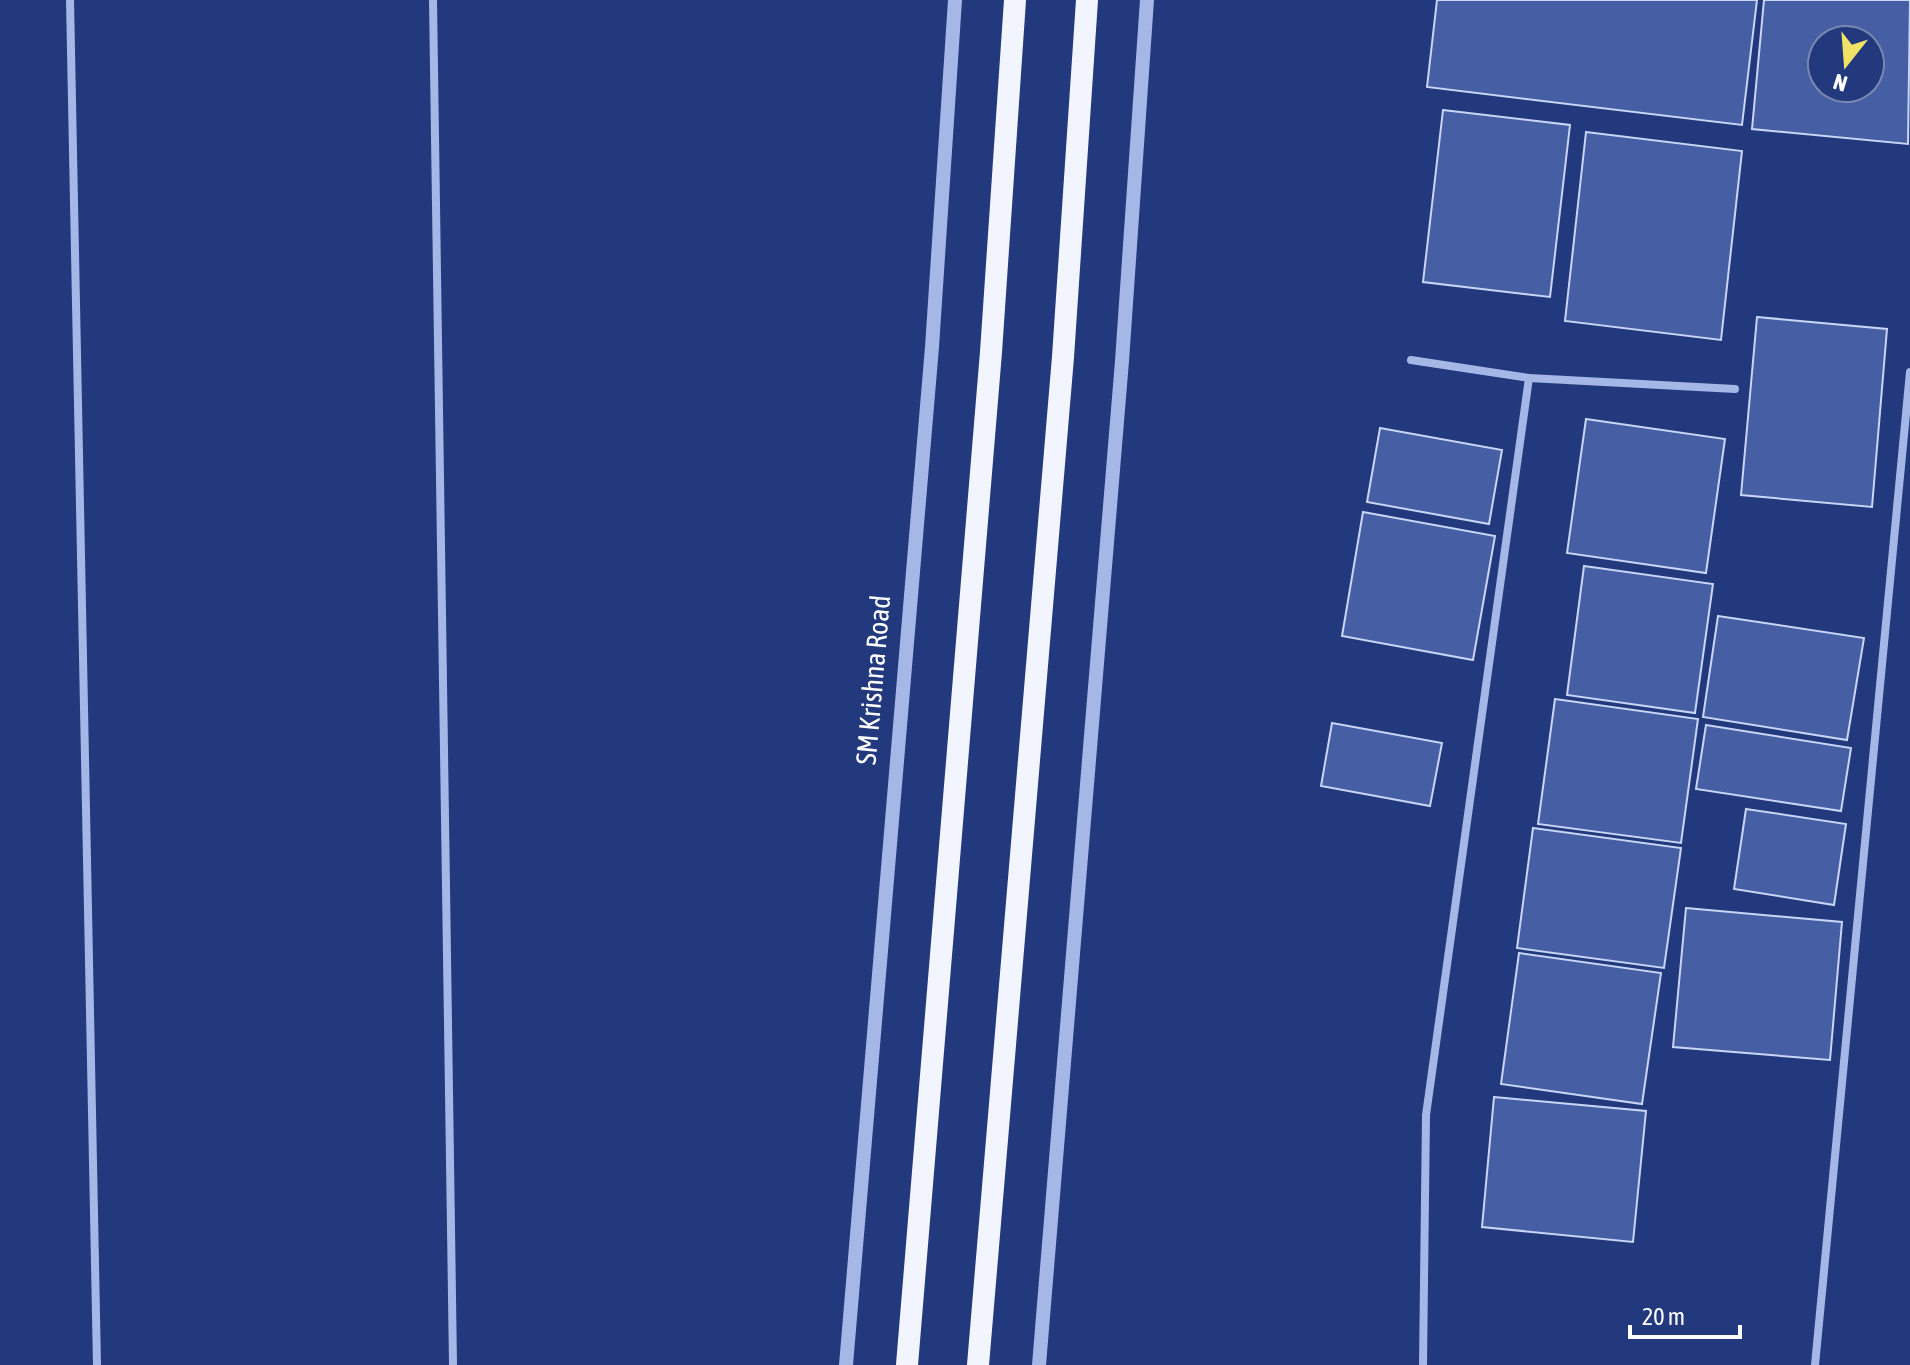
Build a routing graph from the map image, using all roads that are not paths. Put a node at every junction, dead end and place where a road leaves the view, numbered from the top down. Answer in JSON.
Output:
{"nodes":[{"id":1,"x":70,"y":0,"type":"edge"},
{"id":2,"x":433,"y":0,"type":"edge"},
{"id":3,"x":955,"y":0,"type":"edge"},
{"id":4,"x":1015,"y":0,"type":"edge"},
{"id":5,"x":1087,"y":0,"type":"edge"},
{"id":6,"x":1147,"y":0,"type":"edge"},
{"id":7,"x":1411,"y":360,"type":"dead end"},
{"id":8,"x":1910,"y":372,"type":"edge"},
{"id":9,"x":1529,"y":378,"type":"junction"},
{"id":10,"x":1735,"y":389,"type":"dead end"},
{"id":11,"x":97,"y":1365,"type":"edge"},
{"id":12,"x":453,"y":1365,"type":"edge"},
{"id":13,"x":846,"y":1365,"type":"edge"},
{"id":14,"x":907,"y":1365,"type":"edge"},
{"id":15,"x":978,"y":1365,"type":"edge"},
{"id":16,"x":1039,"y":1365,"type":"edge"},
{"id":17,"x":1423,"y":1365,"type":"edge"},
{"id":18,"x":1815,"y":1365,"type":"edge"}],
"edges":[{"from":1,"to":11,"type":"street"},
{"from":2,"to":12,"type":"street"},
{"from":3,"to":13,"type":"street","name":"SM Krishna Road"},
{"from":4,"to":14,"type":"highway"},
{"from":5,"to":15,"type":"highway"},
{"from":6,"to":16,"type":"street"},
{"from":7,"to":9,"type":"street"},
{"from":8,"to":18,"type":"street"},
{"from":9,"to":10,"type":"street"},
{"from":9,"to":17,"type":"street"}]}
